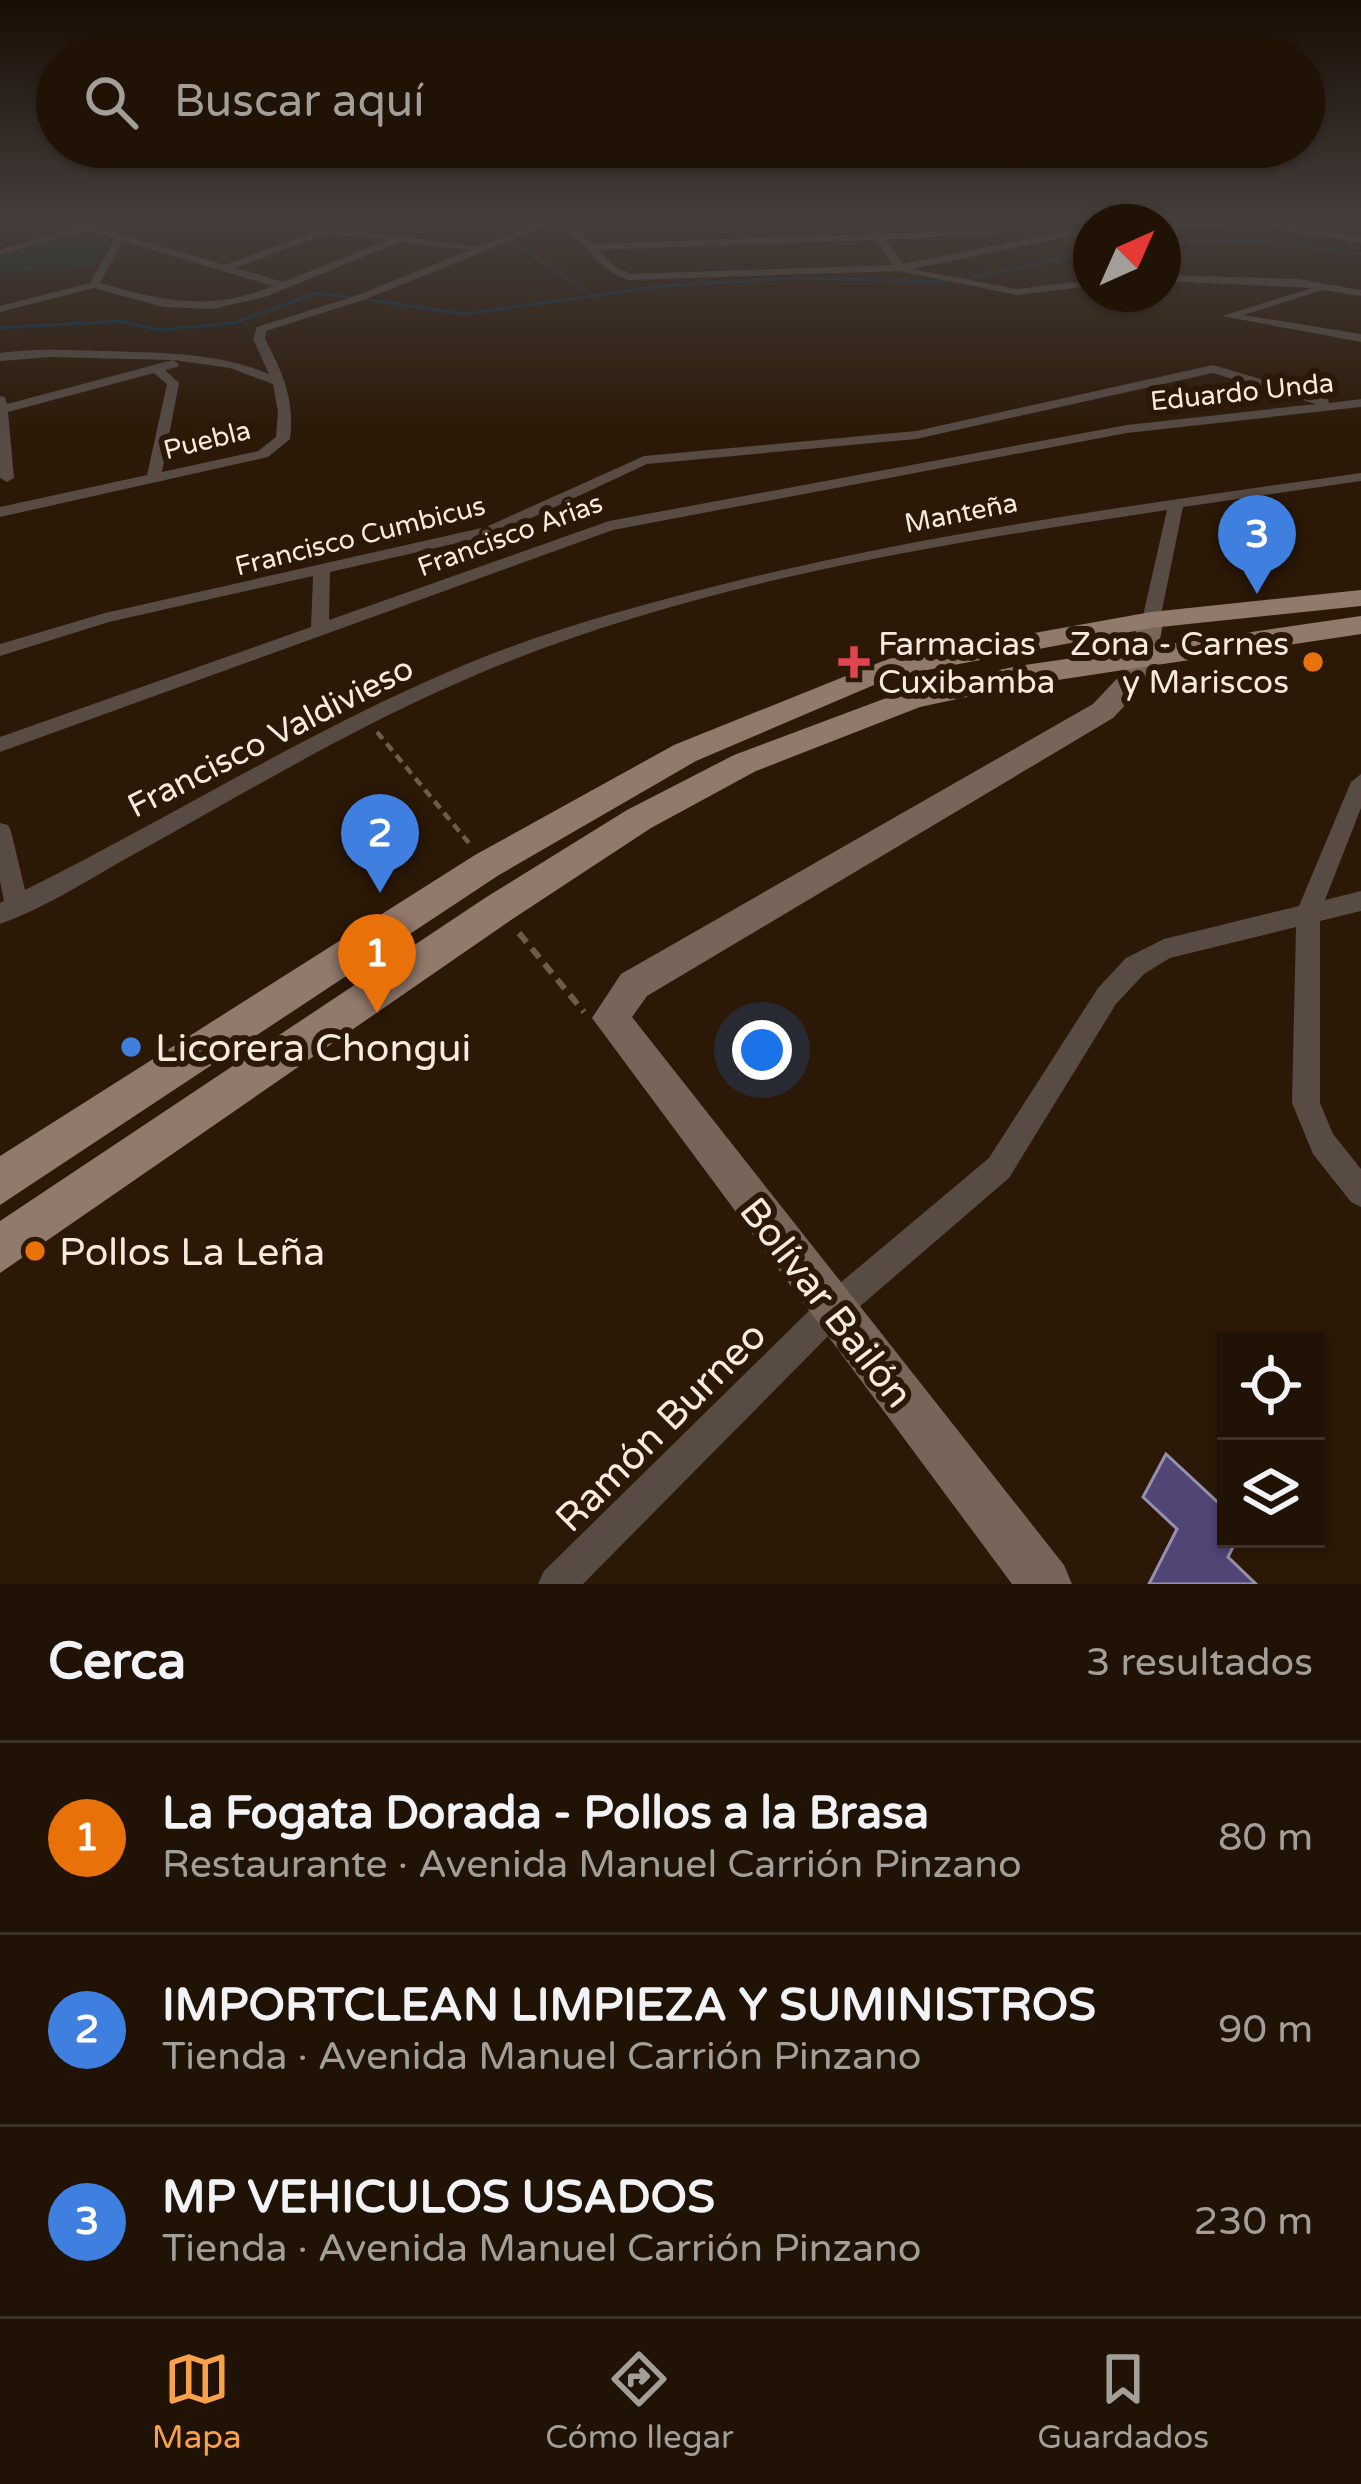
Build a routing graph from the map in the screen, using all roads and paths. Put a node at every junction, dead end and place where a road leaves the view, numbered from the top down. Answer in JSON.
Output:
{"nodes":[{"id":1,"x":63,"y":293,"type":"edge"},
{"id":2,"x":129,"y":293,"type":"edge"},
{"id":3,"x":256,"y":293,"type":"edge"},
{"id":4,"x":372,"y":293,"type":"edge"},
{"id":5,"x":1307,"y":293,"type":"edge"},
{"id":6,"x":0,"y":309,"type":"edge"},
{"id":7,"x":1361,"y":328,"type":"edge"},
{"id":8,"x":1345,"y":334,"type":"junction"},
{"id":9,"x":1361,"y":338,"type":"edge"},
{"id":10,"x":0,"y":357,"type":"edge"},
{"id":11,"x":225,"y":360,"type":"junction"},
{"id":12,"x":156,"y":368,"type":"junction"},
{"id":13,"x":282,"y":383,"type":"junction"},
{"id":14,"x":0,"y":400,"type":"edge"},
{"id":15,"x":1361,"y":403,"type":"edge"},
{"id":16,"x":1330,"y":405,"type":"junction"},
{"id":17,"x":1,"y":410,"type":"edge"},
{"id":18,"x":1361,"y":416,"type":"edge"},
{"id":19,"x":1127,"y":429,"type":"joint"},
{"id":20,"x":1361,"y":477,"type":"edge"},
{"id":21,"x":7,"y":478,"type":"dead end"},
{"id":22,"x":154,"y":478,"type":"junction"},
{"id":23,"x":1176,"y":503,"type":"junction"},
{"id":24,"x":0,"y":512,"type":"edge"},
{"id":25,"x":322,"y":569,"type":"junction"},
{"id":26,"x":1361,"y":598,"type":"edge"},
{"id":27,"x":1151,"y":620,"type":"junction"},
{"id":28,"x":1361,"y":625,"type":"edge"},
{"id":29,"x":577,"y":630,"type":"joint"},
{"id":30,"x":320,"y":632,"type":"junction"},
{"id":31,"x":0,"y":650,"type":"edge"},
{"id":32,"x":1147,"y":658,"type":"junction"},
{"id":33,"x":366,"y":718,"type":"junction"},
{"id":34,"x":0,"y":745,"type":"edge"},
{"id":35,"x":1361,"y":782,"type":"edge"},
{"id":36,"x":0,"y":831,"type":"edge"},
{"id":37,"x":487,"y":865,"type":"junction"},
{"id":38,"x":1361,"y":901,"type":"edge"},
{"id":39,"x":509,"y":902,"type":"junction"},
{"id":40,"x":8,"y":910,"type":"edge"},
{"id":41,"x":1308,"y":913,"type":"junction"},
{"id":42,"x":597,"y":1015,"type":"junction"},
{"id":43,"x":0,"y":1182,"type":"edge"},
{"id":44,"x":1361,"y":1192,"type":"edge"},
{"id":45,"x":0,"y":1249,"type":"edge"},
{"id":46,"x":832,"y":1310,"type":"junction"},
{"id":47,"x":557,"y":1584,"type":"edge"},
{"id":48,"x":1045,"y":1584,"type":"edge"}],
"edges":[{"from":1,"to":6,"type":"street"},
{"from":2,"to":3,"type":"street"},
{"from":4,"to":13,"type":"street","name":"Puebla"},
{"from":5,"to":8,"type":"street","name":"Eduardo Unda"},
{"from":7,"to":8,"type":"street"},
{"from":8,"to":9,"type":"street","name":"Eduardo Unda"},
{"from":10,"to":11,"type":"street"},
{"from":11,"to":12,"type":"street"},
{"from":11,"to":13,"type":"street"},
{"from":12,"to":17,"type":"street"},
{"from":12,"to":22,"type":"street"},
{"from":13,"to":22,"type":"street","name":"Puebla"},
{"from":14,"to":17,"type":"street"},
{"from":15,"to":16,"type":"street","name":"Eduardo Unda"},
{"from":16,"to":18,"type":"street","name":"Francisco Cumbicus"},
{"from":16,"to":19,"type":"street","name":"Eduardo Unda"},
{"from":16,"to":25,"type":"street","name":"Francisco Cumbicus"},
{"from":17,"to":21,"type":"street"},
{"from":19,"to":30,"type":"street","name":"Francisco Arias"},
{"from":20,"to":23,"type":"street","name":"Manteña"},
{"from":22,"to":24,"type":"street","name":"Puebla"},
{"from":23,"to":27,"type":"street"},
{"from":23,"to":29,"type":"street","name":"Manteña"},
{"from":25,"to":30,"type":"street"},
{"from":25,"to":31,"type":"street","name":"Francisco Cumbicus"},
{"from":26,"to":27,"type":"main road"},
{"from":27,"to":32,"type":"street"},
{"from":27,"to":37,"type":"main road"},
{"from":28,"to":32,"type":"main road"},
{"from":29,"to":33,"type":"street","name":"Francisco Valdivieso"},
{"from":30,"to":34,"type":"street","name":"Francisco Arias"},
{"from":32,"to":39,"type":"main road"},
{"from":32,"to":42,"type":"street"},
{"from":33,"to":37,"type":"path"},
{"from":33,"to":40,"type":"street","name":"Francisco Valdivieso"},
{"from":35,"to":41,"type":"street"},
{"from":36,"to":40,"type":"street"},
{"from":37,"to":39,"type":"main road"},
{"from":37,"to":43,"type":"main road"},
{"from":38,"to":41,"type":"street","name":"Ramón Burneo"},
{"from":39,"to":42,"type":"path"},
{"from":39,"to":45,"type":"main road"},
{"from":41,"to":44,"type":"street"},
{"from":41,"to":46,"type":"street","name":"Ramón Burneo"},
{"from":42,"to":46,"type":"street","name":"Bolívar Bailón"},
{"from":46,"to":47,"type":"street","name":"Ramón Burneo"},
{"from":46,"to":48,"type":"street","name":"Bolívar Bailón"}]}
